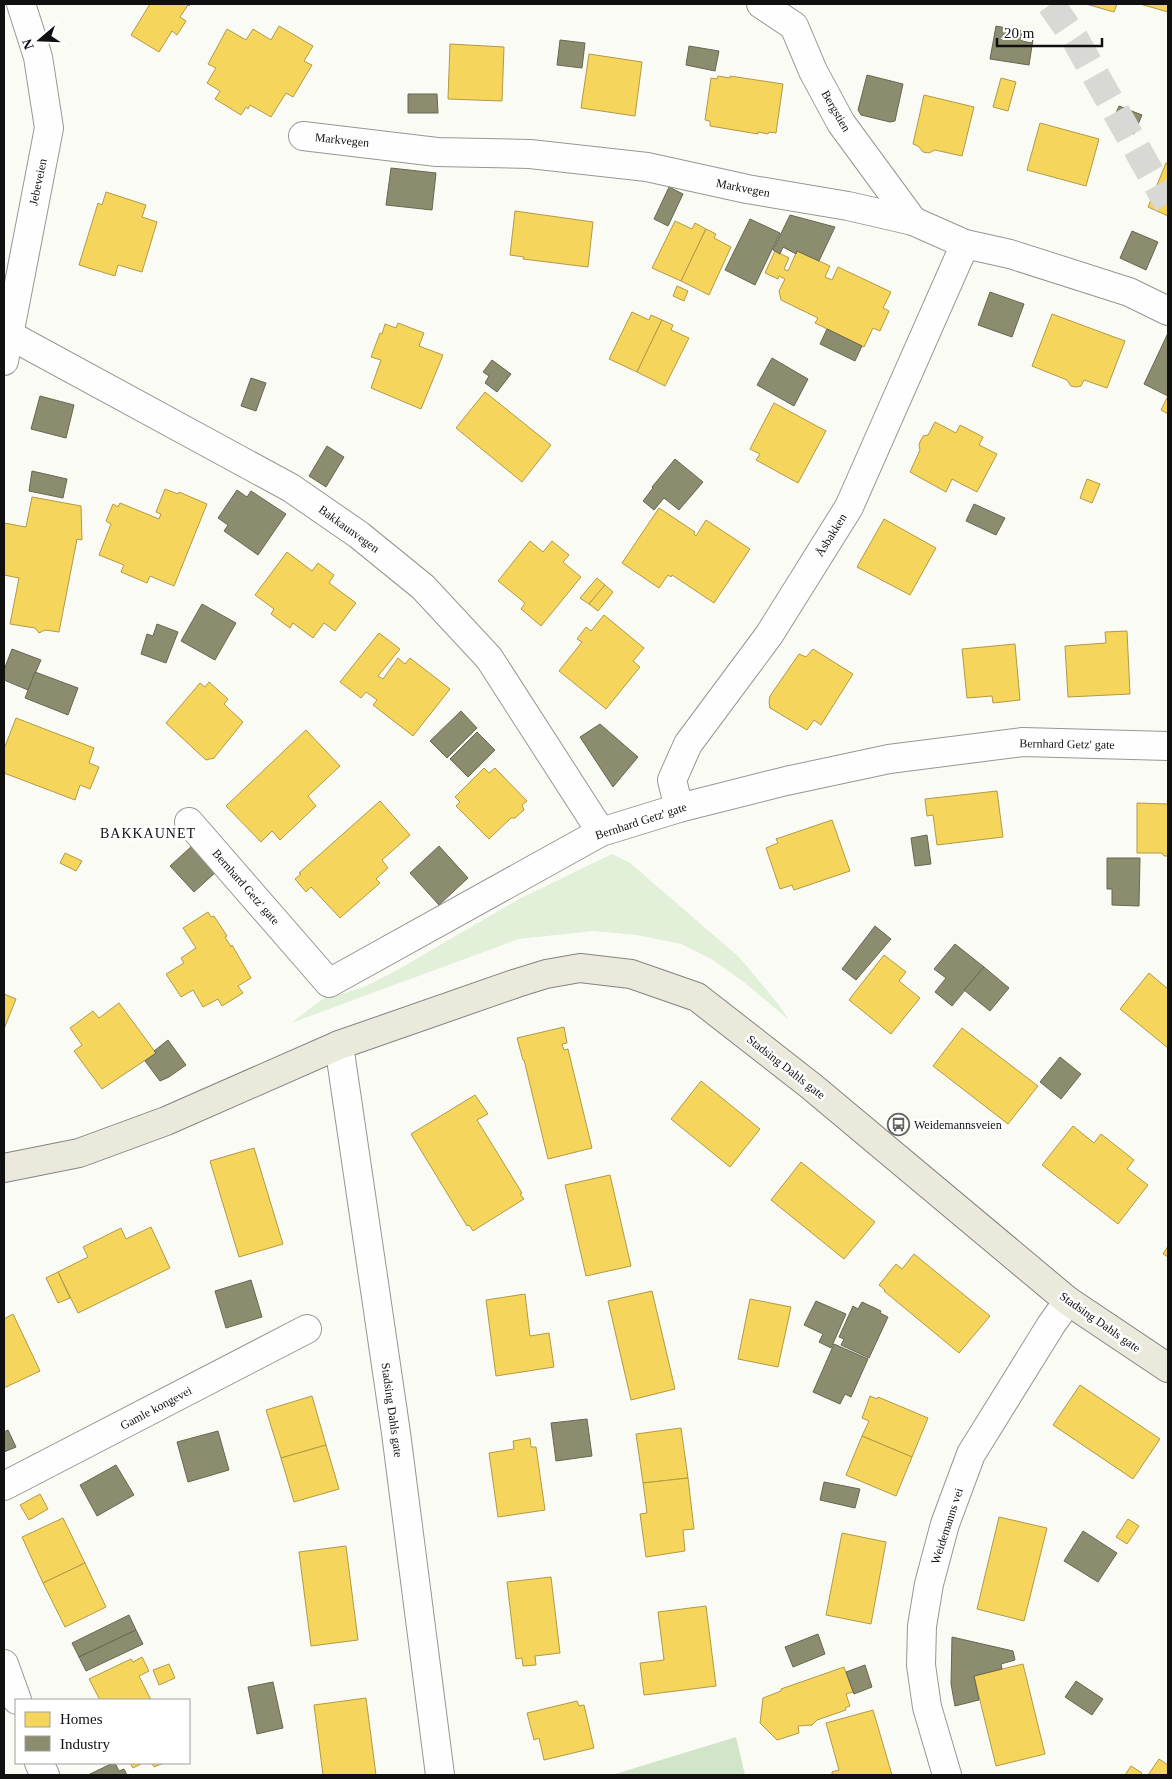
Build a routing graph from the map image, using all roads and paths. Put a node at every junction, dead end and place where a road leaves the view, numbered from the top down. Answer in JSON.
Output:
{"nodes":[{"id":1,"x":21,"y":4,"type":"edge"},
{"id":2,"x":761,"y":4,"type":"edge"},
{"id":3,"x":303,"y":136,"type":"dead end"},
{"id":4,"x":913,"y":221,"type":"junction"},
{"id":5,"x":965,"y":244,"type":"junction"},
{"id":6,"x":1168,"y":311,"type":"edge"},
{"id":7,"x":6,"y":333,"type":"edge"},
{"id":8,"x":4,"y":361,"type":"edge"},
{"id":9,"x":1168,"y":746,"type":"edge"},
{"id":10,"x":679,"y":808,"type":"junction"},
{"id":11,"x":189,"y":822,"type":"dead end"},
{"id":12,"x":602,"y":832,"type":"junction"},
{"id":13,"x":339,"y":1045,"type":"junction"},
{"id":14,"x":4,"y":1168,"type":"edge"},
{"id":15,"x":1068,"y":1301,"type":"junction"},
{"id":16,"x":307,"y":1328,"type":"dead end"},
{"id":17,"x":1168,"y":1368,"type":"edge"},
{"id":18,"x":4,"y":1486,"type":"edge"},
{"id":19,"x":4,"y":1664,"type":"edge"},
{"id":20,"x":16,"y":1699,"type":"edge"},
{"id":21,"x":440,"y":1775,"type":"edge"},
{"id":22,"x":947,"y":1775,"type":"edge"}],
"edges":[{"from":1,"to":7,"type":"street","name":"Jebeveien"},
{"from":2,"to":4,"type":"street","name":"Bergstien"},
{"from":3,"to":4,"type":"street","name":"Markvegen"},
{"from":4,"to":5,"type":"street","name":"Markvegen"},
{"from":5,"to":6,"type":"street","name":"Markvegen"},
{"from":5,"to":10,"type":"street","name":"Åsbakken"},
{"from":7,"to":8,"type":"street","name":"Jebeveien"},
{"from":7,"to":12,"type":"street","name":"Bakkaunvegen"},
{"from":9,"to":10,"type":"street","name":"Bernhard Getz' gate"},
{"from":10,"to":12,"type":"street","name":"Bernhard Getz' gate"},
{"from":11,"to":12,"type":"street","name":"Bernhard Getz' gate"},
{"from":13,"to":14,"type":"main road","name":"Stadsing Dahls gate"},
{"from":13,"to":15,"type":"main road","name":"Stadsing Dahls gate"},
{"from":13,"to":21,"type":"street","name":"Stadsing Dahls gate"},
{"from":15,"to":17,"type":"main road","name":"Stadsing Dahls gate"},
{"from":15,"to":22,"type":"street","name":"Weidemanns vei"},
{"from":16,"to":18,"type":"street","name":"Gamle kongevei"},
{"from":19,"to":20,"type":"street"}]}
